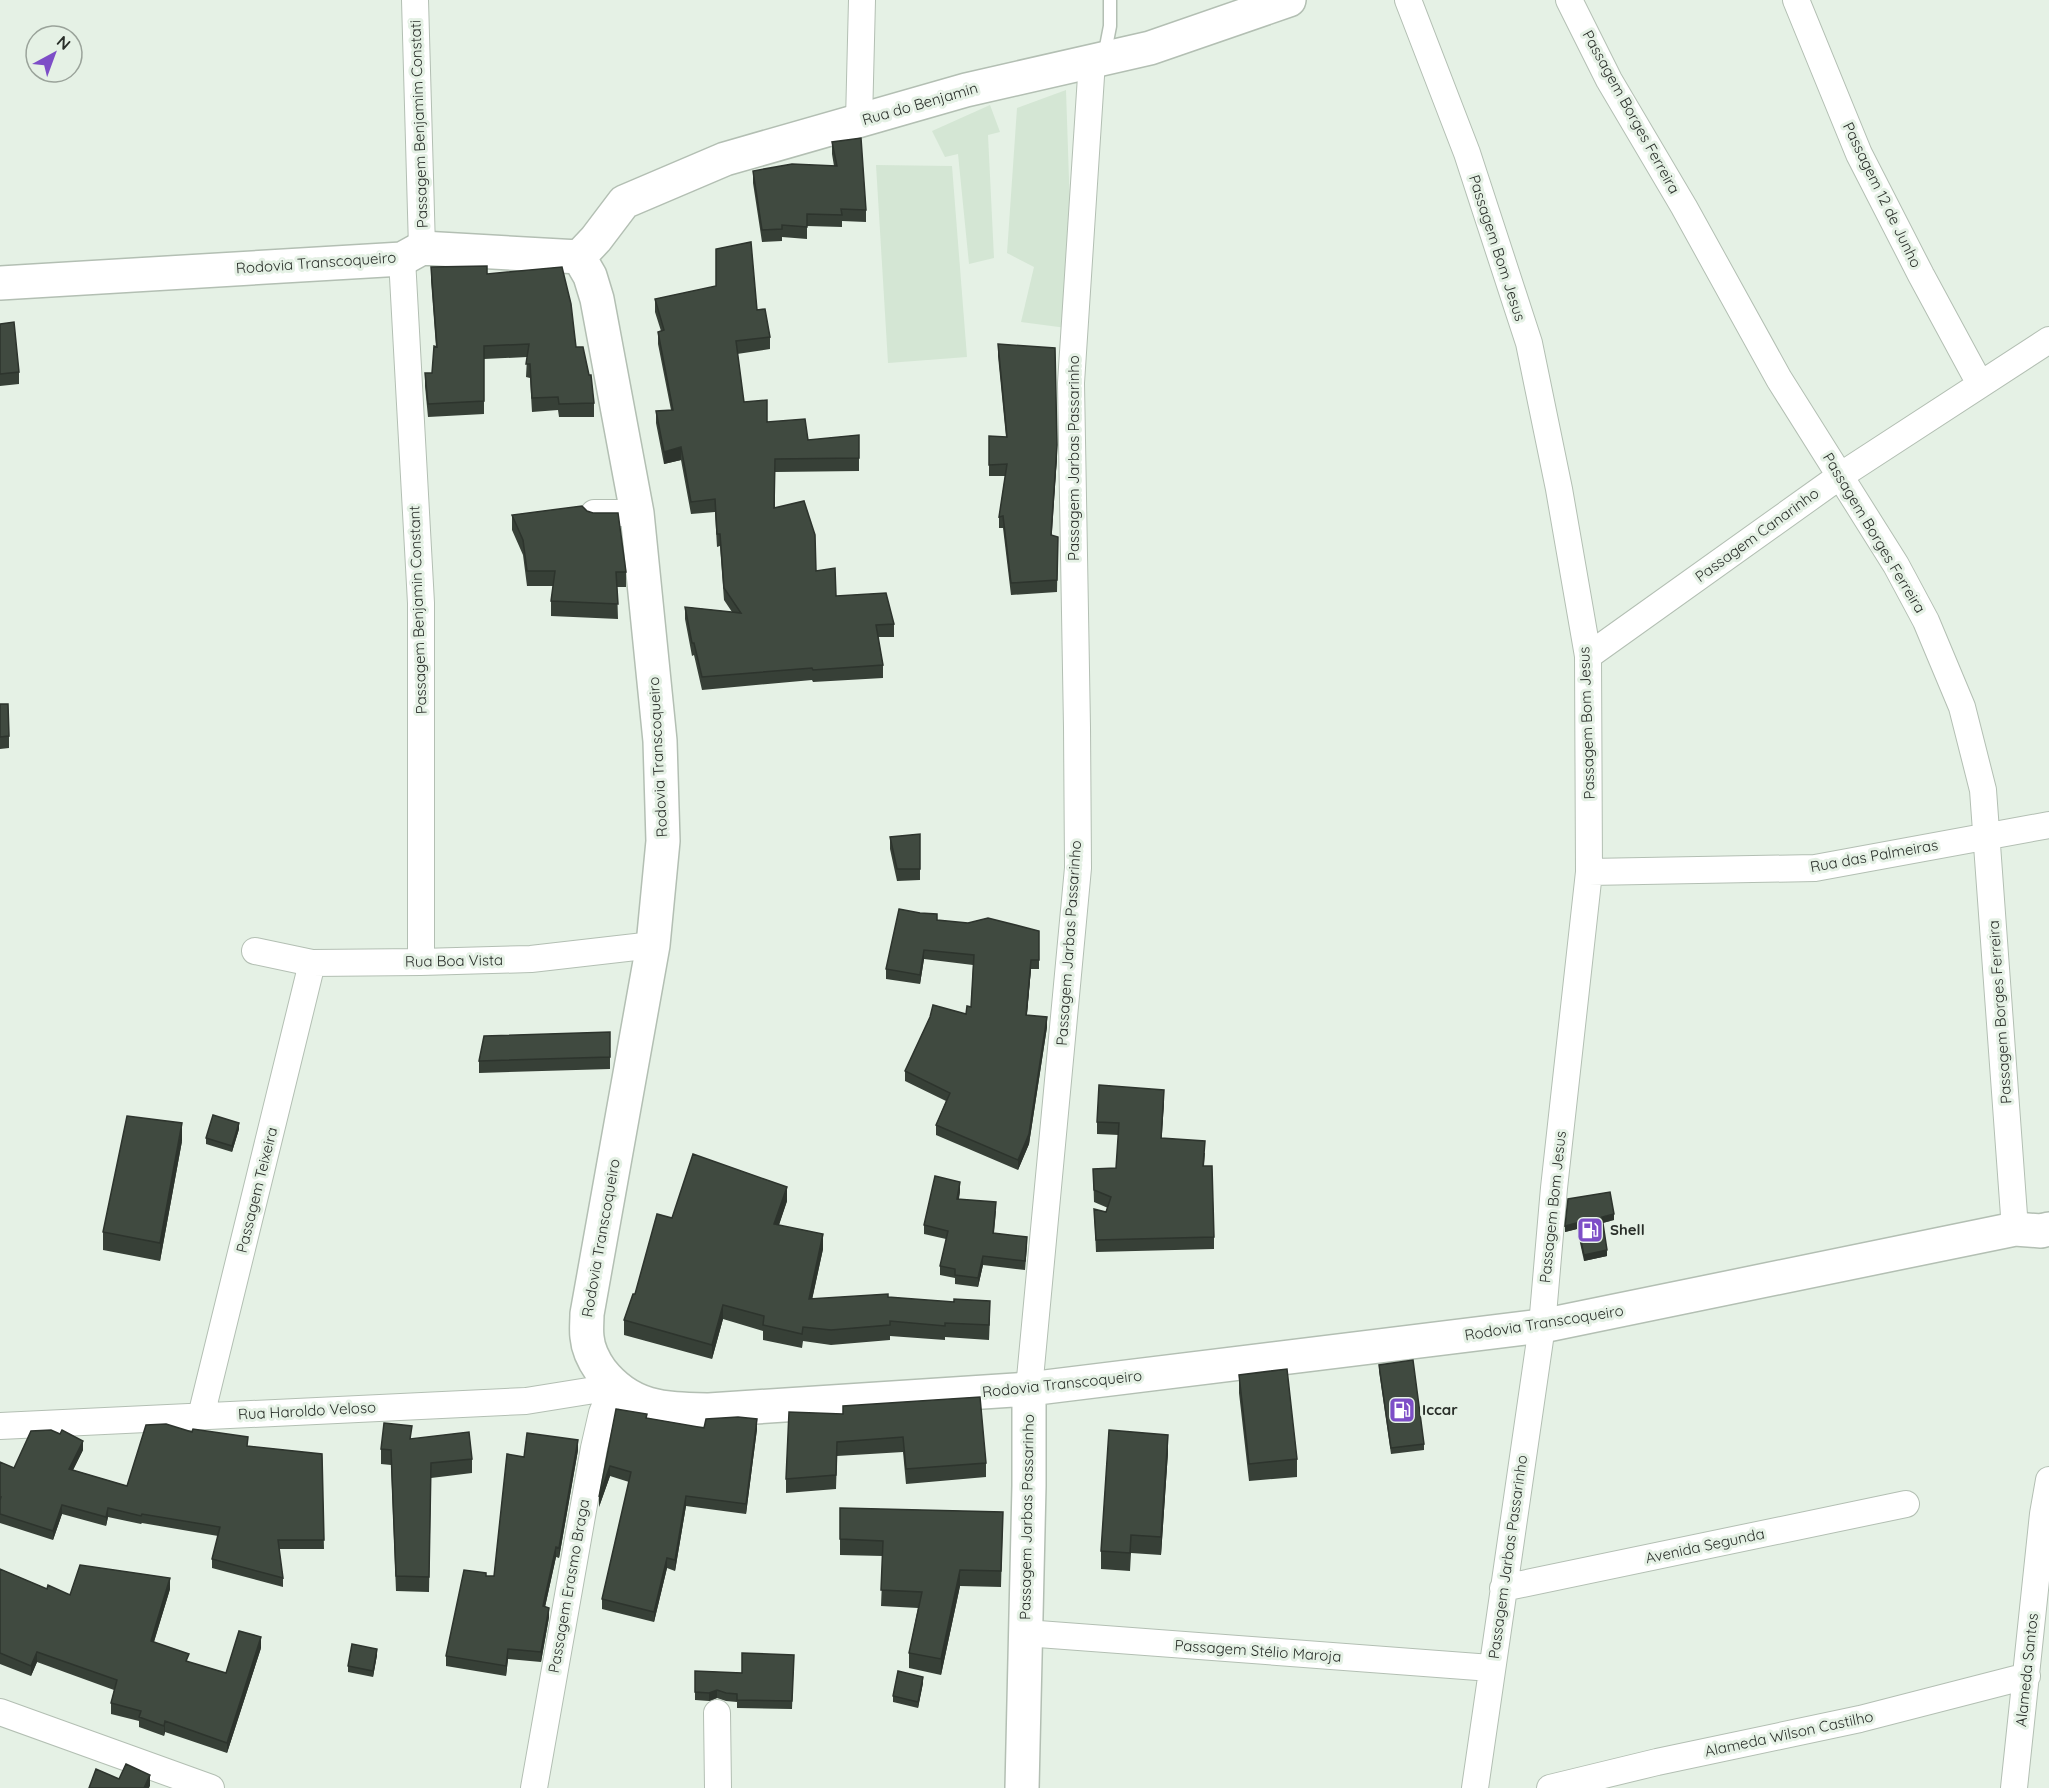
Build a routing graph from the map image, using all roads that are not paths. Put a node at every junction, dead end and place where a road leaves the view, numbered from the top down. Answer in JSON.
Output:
{"nodes":[{"id":1,"x":415,"y":0,"type":"edge"},
{"id":2,"x":862,"y":0,"type":"edge"},
{"id":3,"x":1110,"y":0,"type":"edge"},
{"id":4,"x":1289,"y":0,"type":"edge"},
{"id":5,"x":1408,"y":0,"type":"edge"},
{"id":6,"x":1569,"y":0,"type":"edge"},
{"id":7,"x":1796,"y":0,"type":"edge"},
{"id":8,"x":1098,"y":60,"type":"junction"},
{"id":9,"x":859,"y":120,"type":"junction"},
{"id":10,"x":412,"y":253,"type":"junction"},
{"id":11,"x":579,"y":257,"type":"junction"},
{"id":12,"x":0,"y":283,"type":"edge"},
{"id":13,"x":2049,"y":340,"type":"edge"},
{"id":14,"x":1980,"y":384,"type":"junction"},
{"id":15,"x":1840,"y":476,"type":"junction"},
{"id":16,"x":594,"y":513,"type":"edge"},
{"id":17,"x":637,"y":513,"type":"junction"},
{"id":18,"x":1588,"y":656,"type":"junction"},
{"id":19,"x":2049,"y":825,"type":"edge"},
{"id":20,"x":1988,"y":836,"type":"junction"},
{"id":21,"x":1589,"y":872,"type":"junction"},
{"id":22,"x":653,"y":945,"type":"junction"},
{"id":23,"x":255,"y":951,"type":"dead end"},
{"id":24,"x":421,"y":962,"type":"junction"},
{"id":25,"x":312,"y":963,"type":"junction"},
{"id":26,"x":2015,"y":1229,"type":"junction"},
{"id":27,"x":2049,"y":1229,"type":"edge"},
{"id":28,"x":1542,"y":1326,"type":"junction"},
{"id":29,"x":613,"y":1387,"type":"junction"},
{"id":30,"x":1029,"y":1389,"type":"junction"},
{"id":31,"x":201,"y":1416,"type":"junction"},
{"id":32,"x":0,"y":1426,"type":"edge"},
{"id":33,"x":2049,"y":1480,"type":"edge"},
{"id":34,"x":1906,"y":1504,"type":"dead end"},
{"id":35,"x":2046,"y":1515,"type":"edge"},
{"id":36,"x":1503,"y":1588,"type":"junction"},
{"id":37,"x":1025,"y":1633,"type":"junction"},
{"id":38,"x":1491,"y":1668,"type":"junction"},
{"id":39,"x":2027,"y":1676,"type":"junction"},
{"id":40,"x":0,"y":1712,"type":"edge"},
{"id":41,"x":717,"y":1713,"type":"dead end"},
{"id":42,"x":211,"y":1788,"type":"edge"},
{"id":43,"x":534,"y":1788,"type":"edge"},
{"id":44,"x":718,"y":1788,"type":"edge"},
{"id":45,"x":1022,"y":1788,"type":"edge"},
{"id":46,"x":1475,"y":1788,"type":"edge"},
{"id":47,"x":1550,"y":1788,"type":"edge"},
{"id":48,"x":2014,"y":1788,"type":"edge"}],
"edges":[{"from":1,"to":10,"type":"street","name":"Passagem Benjamim Constati"},
{"from":2,"to":9,"type":"street"},
{"from":3,"to":8,"type":"lane"},
{"from":4,"to":8,"type":"main road","name":"Rua do Benjamin"},
{"from":5,"to":18,"type":"street","name":"Passagem Bom Jesus"},
{"from":6,"to":15,"type":"street","name":"Passagem Borges Ferreira"},
{"from":7,"to":14,"type":"street","name":"Passagem 12 de Junho"},
{"from":8,"to":9,"type":"main road","name":"Rua do Benjamin"},
{"from":8,"to":30,"type":"street","name":"Passagem Jarbas Passarinho"},
{"from":9,"to":11,"type":"main road","name":"Rua do Benjamin"},
{"from":10,"to":11,"type":"main road","name":"Rodovia Transcoqueiro"},
{"from":10,"to":12,"type":"main road","name":"Rodovia Transcoqueiro"},
{"from":10,"to":24,"type":"street","name":"Passagem Benjamin Constant"},
{"from":11,"to":17,"type":"main road","name":"Rodovia Transcoqueiro"},
{"from":13,"to":14,"type":"street","name":"Passagem Canarinho"},
{"from":14,"to":15,"type":"street","name":"Passagem Canarinho"},
{"from":15,"to":18,"type":"street","name":"Passagem Canarinho"},
{"from":15,"to":20,"type":"street","name":"Passagem Borges Ferreira"},
{"from":16,"to":17,"type":"street"},
{"from":17,"to":22,"type":"main road","name":"Rodovia Transcoqueiro"},
{"from":18,"to":21,"type":"street","name":"Passagem Bom Jesus"},
{"from":19,"to":20,"type":"street","name":"Rua das Palmeiras"},
{"from":20,"to":21,"type":"street","name":"Rua das Palmeiras"},
{"from":20,"to":26,"type":"street","name":"Passagem Borges Ferreira"},
{"from":21,"to":28,"type":"street","name":"Passagem Bom Jesus"},
{"from":22,"to":24,"type":"street","name":"Rua Boa Vista"},
{"from":22,"to":29,"type":"main road","name":"Rodovia Transcoqueiro"},
{"from":23,"to":25,"type":"street","name":"Rua Boa Vista"},
{"from":24,"to":25,"type":"street","name":"Rua Boa Vista"},
{"from":25,"to":31,"type":"street","name":"Passagem Teixeira"},
{"from":26,"to":27,"type":"main road","name":"Rodovia Transcoqueiro"},
{"from":26,"to":28,"type":"main road","name":"Rodovia Transcoqueiro"},
{"from":28,"to":30,"type":"main road","name":"Rodovia Transcoqueiro"},
{"from":28,"to":36,"type":"street","name":"Passagem Jarbas Passarinho"},
{"from":29,"to":30,"type":"main road","name":"Rodovia Transcoqueiro"},
{"from":29,"to":31,"type":"street","name":"Rua Haroldo Veloso"},
{"from":29,"to":43,"type":"street","name":"Passagem Erasmo Braga"},
{"from":30,"to":37,"type":"main road","name":"Passagem Jarbas Passarinho"},
{"from":31,"to":32,"type":"street","name":"Rua Haroldo Veloso"},
{"from":33,"to":35,"type":"street","name":"Alameda Santos"},
{"from":34,"to":36,"type":"street","name":"Avenida Segunda"},
{"from":35,"to":39,"type":"street","name":"Alameda Santos"},
{"from":36,"to":38,"type":"street","name":"Passagem Jarbas Passarinho"},
{"from":37,"to":38,"type":"street","name":"Passagem Stélio Maroja"},
{"from":37,"to":45,"type":"main road","name":"Passagem Jarbas Passarinho"},
{"from":38,"to":46,"type":"street","name":"Passagem Jarbas Passarinho"},
{"from":39,"to":47,"type":"street","name":"Alameda Wilson Castilho"},
{"from":39,"to":48,"type":"street","name":"Alameda Santos"},
{"from":40,"to":42,"type":"street"},
{"from":41,"to":44,"type":"street"}]}
